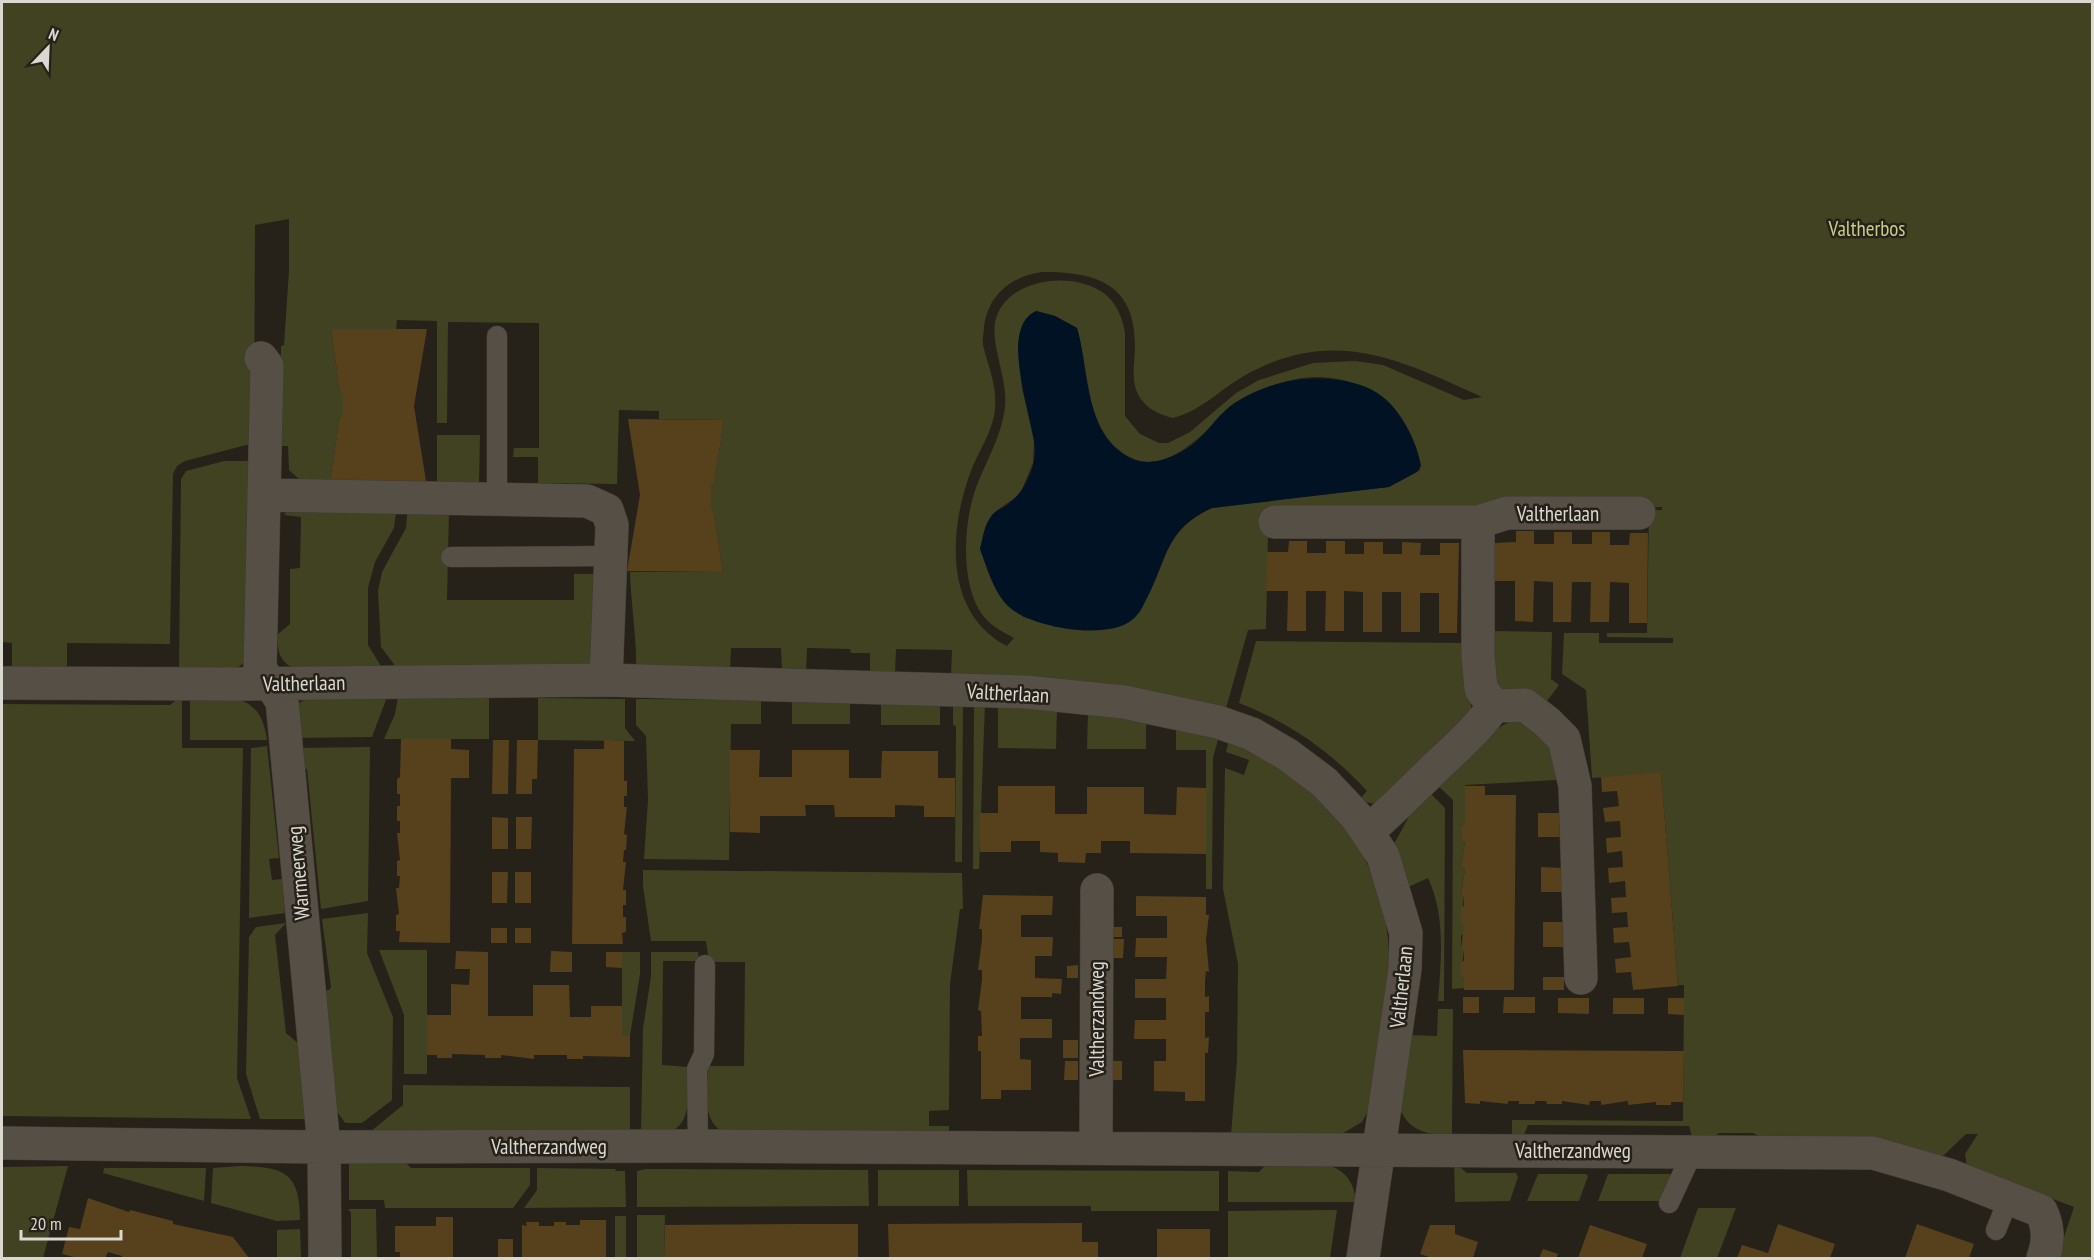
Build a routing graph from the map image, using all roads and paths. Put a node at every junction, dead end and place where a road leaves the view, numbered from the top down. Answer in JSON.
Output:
{"nodes":[{"id":1,"x":497,"y":336,"type":"dead end"},
{"id":2,"x":261,"y":358,"type":"dead end"},
{"id":3,"x":265,"y":495,"type":"junction"},
{"id":4,"x":497,"y":500,"type":"junction"},
{"id":5,"x":1639,"y":513,"type":"dead end"},
{"id":6,"x":1275,"y":522,"type":"dead end"},
{"id":7,"x":1478,"y":522,"type":"junction"},
{"id":8,"x":610,"y":556,"type":"junction"},
{"id":9,"x":451,"y":557,"type":"dead end"},
{"id":10,"x":606,"y":680,"type":"junction"},
{"id":11,"x":2,"y":683,"type":"edge"},
{"id":12,"x":272,"y":684,"type":"junction"},
{"id":13,"x":1494,"y":706,"type":"junction"},
{"id":14,"x":1367,"y":832,"type":"junction"},
{"id":15,"x":1097,"y":890,"type":"dead end"},
{"id":16,"x":705,"y":965,"type":"dead end"},
{"id":17,"x":1581,"y":978,"type":"dead end"},
{"id":18,"x":2,"y":1143,"type":"edge"},
{"id":19,"x":698,"y":1146,"type":"junction"},
{"id":20,"x":324,"y":1147,"type":"junction"},
{"id":21,"x":1096,"y":1148,"type":"junction"},
{"id":22,"x":1379,"y":1149,"type":"junction"},
{"id":23,"x":1693,"y":1151,"type":"junction"},
{"id":24,"x":2009,"y":1198,"type":"junction"},
{"id":25,"x":1669,"y":1203,"type":"dead end"},
{"id":26,"x":1996,"y":1230,"type":"dead end"},
{"id":27,"x":325,"y":1258,"type":"edge"},
{"id":28,"x":1363,"y":1258,"type":"edge"},
{"id":29,"x":2043,"y":1258,"type":"edge"}],
"edges":[{"from":1,"to":4,"type":"lane"},
{"from":2,"to":3,"type":"street","name":"Warmeerweg"},
{"from":3,"to":4,"type":"street"},
{"from":3,"to":12,"type":"street","name":"Warmeerweg"},
{"from":4,"to":8,"type":"street"},
{"from":5,"to":7,"type":"street","name":"Valtherlaan"},
{"from":6,"to":7,"type":"street","name":"Valtherlaan"},
{"from":7,"to":13,"type":"street"},
{"from":8,"to":9,"type":"lane"},
{"from":8,"to":10,"type":"street"},
{"from":10,"to":12,"type":"street","name":"Valtherlaan"},
{"from":10,"to":14,"type":"street","name":"Valtherlaan"},
{"from":11,"to":12,"type":"street","name":"Valtherlaan"},
{"from":12,"to":20,"type":"street","name":"Warmeerweg"},
{"from":13,"to":14,"type":"street"},
{"from":13,"to":17,"type":"street"},
{"from":14,"to":22,"type":"street","name":"Valtherlaan"},
{"from":15,"to":21,"type":"street","name":"Valtherzandweg"},
{"from":16,"to":19,"type":"lane"},
{"from":18,"to":20,"type":"street","name":"Valtherzandweg"},
{"from":19,"to":20,"type":"street","name":"Valtherzandweg"},
{"from":19,"to":21,"type":"street","name":"Valtherzandweg"},
{"from":20,"to":27,"type":"street","name":"Warmeerweg"},
{"from":21,"to":22,"type":"street","name":"Valtherzandweg"},
{"from":22,"to":23,"type":"street","name":"Valtherzandweg"},
{"from":22,"to":28,"type":"street","name":"Valtherlaan"},
{"from":23,"to":24,"type":"street","name":"Valtherzandweg"},
{"from":23,"to":25,"type":"lane"},
{"from":24,"to":26,"type":"lane"},
{"from":24,"to":29,"type":"street","name":"Valtherzandweg"}]}
